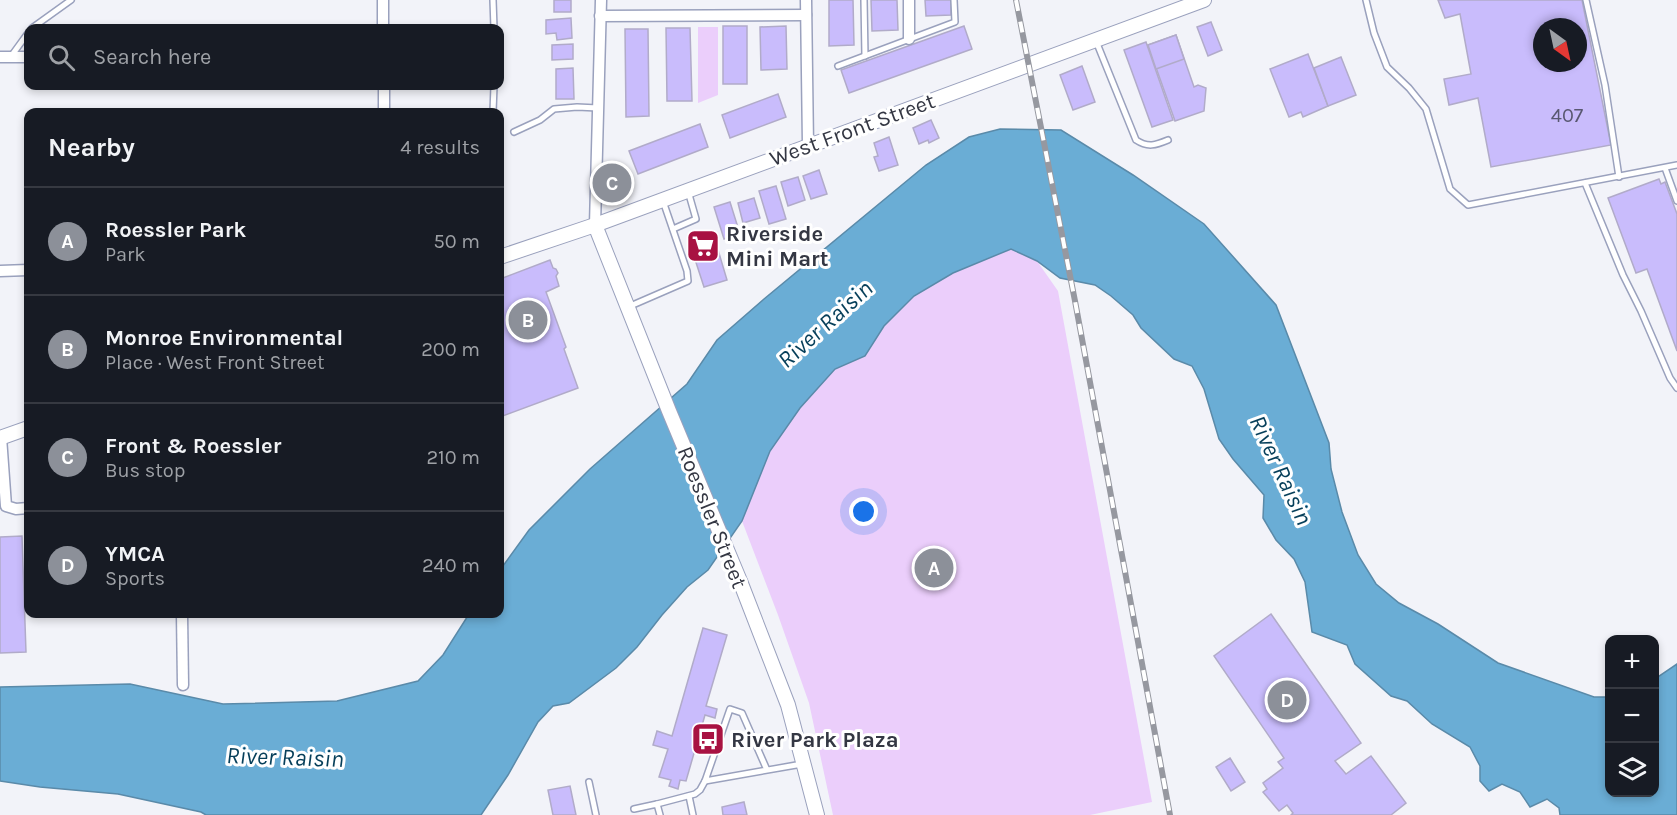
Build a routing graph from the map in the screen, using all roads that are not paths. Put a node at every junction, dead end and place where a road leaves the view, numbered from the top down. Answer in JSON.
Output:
{"nodes":[{"id":1,"x":71,"y":0,"type":"edge"},
{"id":2,"x":383,"y":0,"type":"edge"},
{"id":3,"x":494,"y":0,"type":"edge"},
{"id":4,"x":601,"y":0,"type":"edge"},
{"id":5,"x":806,"y":0,"type":"edge"},
{"id":6,"x":864,"y":0,"type":"edge"},
{"id":7,"x":909,"y":0,"type":"edge"},
{"id":8,"x":954,"y":0,"type":"edge"},
{"id":9,"x":1204,"y":0,"type":"edge"},
{"id":10,"x":1366,"y":0,"type":"edge"},
{"id":11,"x":1586,"y":0,"type":"edge"},
{"id":12,"x":806,"y":15,"type":"junction"},
{"id":13,"x":600,"y":16,"type":"junction"},
{"id":14,"x":38,"y":24,"type":"edge"},
{"id":15,"x":383,"y":24,"type":"edge"},
{"id":16,"x":494,"y":24,"type":"edge"},
{"id":17,"x":24,"y":37,"type":"edge"},
{"id":18,"x":909,"y":39,"type":"junction"},
{"id":19,"x":1096,"y":40,"type":"junction"},
{"id":20,"x":865,"y":56,"type":"junction"},
{"id":21,"x":5,"y":57,"type":"edge"},
{"id":22,"x":24,"y":57,"type":"edge"},
{"id":23,"x":838,"y":66,"type":"dead end"},
{"id":24,"x":384,"y":90,"type":"edge"},
{"id":25,"x":494,"y":90,"type":"edge"},
{"id":26,"x":384,"y":108,"type":"edge"},
{"id":27,"x":493,"y":108,"type":"edge"},
{"id":28,"x":598,"y":108,"type":"junction"},
{"id":29,"x":514,"y":132,"type":"dead end"},
{"id":30,"x":1168,"y":140,"type":"dead end"},
{"id":31,"x":807,"y":145,"type":"junction"},
{"id":32,"x":1677,"y":165,"type":"edge"},
{"id":33,"x":1665,"y":168,"type":"junction"},
{"id":34,"x":1619,"y":177,"type":"junction"},
{"id":35,"x":1585,"y":183,"type":"junction"},
{"id":36,"x":687,"y":190,"type":"junction"},
{"id":37,"x":662,"y":200,"type":"junction"},
{"id":38,"x":1677,"y":201,"type":"edge"},
{"id":39,"x":595,"y":225,"type":"junction"},
{"id":40,"x":673,"y":229,"type":"junction"},
{"id":41,"x":504,"y":256,"type":"edge"},
{"id":42,"x":24,"y":270,"type":"edge"},
{"id":43,"x":0,"y":271,"type":"edge"},
{"id":44,"x":628,"y":307,"type":"junction"},
{"id":45,"x":1677,"y":388,"type":"edge"},
{"id":46,"x":24,"y":429,"type":"edge"},
{"id":47,"x":1,"y":437,"type":"edge"},
{"id":48,"x":24,"y":508,"type":"edge"},
{"id":49,"x":182,"y":618,"type":"edge"},
{"id":50,"x":183,"y":686,"type":"dead end"},
{"id":51,"x":803,"y":764,"type":"junction"},
{"id":52,"x":767,"y":770,"type":"junction"},
{"id":53,"x":705,"y":781,"type":"junction"},
{"id":54,"x":589,"y":782,"type":"dead end"},
{"id":55,"x":689,"y":795,"type":"junction"},
{"id":56,"x":657,"y":804,"type":"junction"},
{"id":57,"x":634,"y":809,"type":"dead end"},
{"id":58,"x":596,"y":815,"type":"edge"},
{"id":59,"x":660,"y":815,"type":"edge"},
{"id":60,"x":693,"y":815,"type":"edge"},
{"id":61,"x":817,"y":815,"type":"edge"}],
"edges":[{"from":1,"to":14,"type":"lane"},
{"from":2,"to":15,"type":"street"},
{"from":3,"to":16,"type":"lane"},
{"from":4,"to":13,"type":"street"},
{"from":5,"to":12,"type":"street"},
{"from":6,"to":20,"type":"lane"},
{"from":7,"to":18,"type":"street"},
{"from":8,"to":18,"type":"lane"},
{"from":9,"to":19,"type":"street","name":"West Front Street"},
{"from":10,"to":35,"type":"lane"},
{"from":11,"to":34,"type":"lane"},
{"from":12,"to":13,"type":"street"},
{"from":12,"to":31,"type":"street"},
{"from":13,"to":28,"type":"street"},
{"from":17,"to":21,"type":"lane"},
{"from":18,"to":20,"type":"lane"},
{"from":19,"to":30,"type":"lane"},
{"from":19,"to":31,"type":"street","name":"West Front Street"},
{"from":20,"to":23,"type":"lane"},
{"from":21,"to":22,"type":"street"},
{"from":24,"to":26,"type":"street"},
{"from":25,"to":27,"type":"lane"},
{"from":28,"to":29,"type":"lane"},
{"from":28,"to":39,"type":"street"},
{"from":31,"to":36,"type":"street","name":"West Front Street"},
{"from":32,"to":33,"type":"lane"},
{"from":33,"to":34,"type":"lane"},
{"from":33,"to":38,"type":"lane"},
{"from":34,"to":35,"type":"lane"},
{"from":35,"to":45,"type":"lane"},
{"from":36,"to":37,"type":"street","name":"West Front Street"},
{"from":36,"to":40,"type":"lane"},
{"from":37,"to":39,"type":"street","name":"West Front Street"},
{"from":37,"to":40,"type":"lane"},
{"from":39,"to":41,"type":"street","name":"West Front Street"},
{"from":39,"to":44,"type":"street","name":"Roessler Street"},
{"from":40,"to":44,"type":"lane"},
{"from":42,"to":43,"type":"street"},
{"from":44,"to":51,"type":"street","name":"Roessler Street"},
{"from":46,"to":47,"type":"street"},
{"from":47,"to":48,"type":"street"},
{"from":49,"to":50,"type":"street"},
{"from":51,"to":52,"type":"lane"},
{"from":51,"to":61,"type":"street","name":"Roessler Street"},
{"from":52,"to":53,"type":"lane"},
{"from":52,"to":53,"type":"lane"},
{"from":53,"to":55,"type":"lane"},
{"from":54,"to":58,"type":"lane"},
{"from":55,"to":56,"type":"lane"},
{"from":55,"to":60,"type":"lane"},
{"from":56,"to":57,"type":"lane"},
{"from":56,"to":59,"type":"lane"}]}
